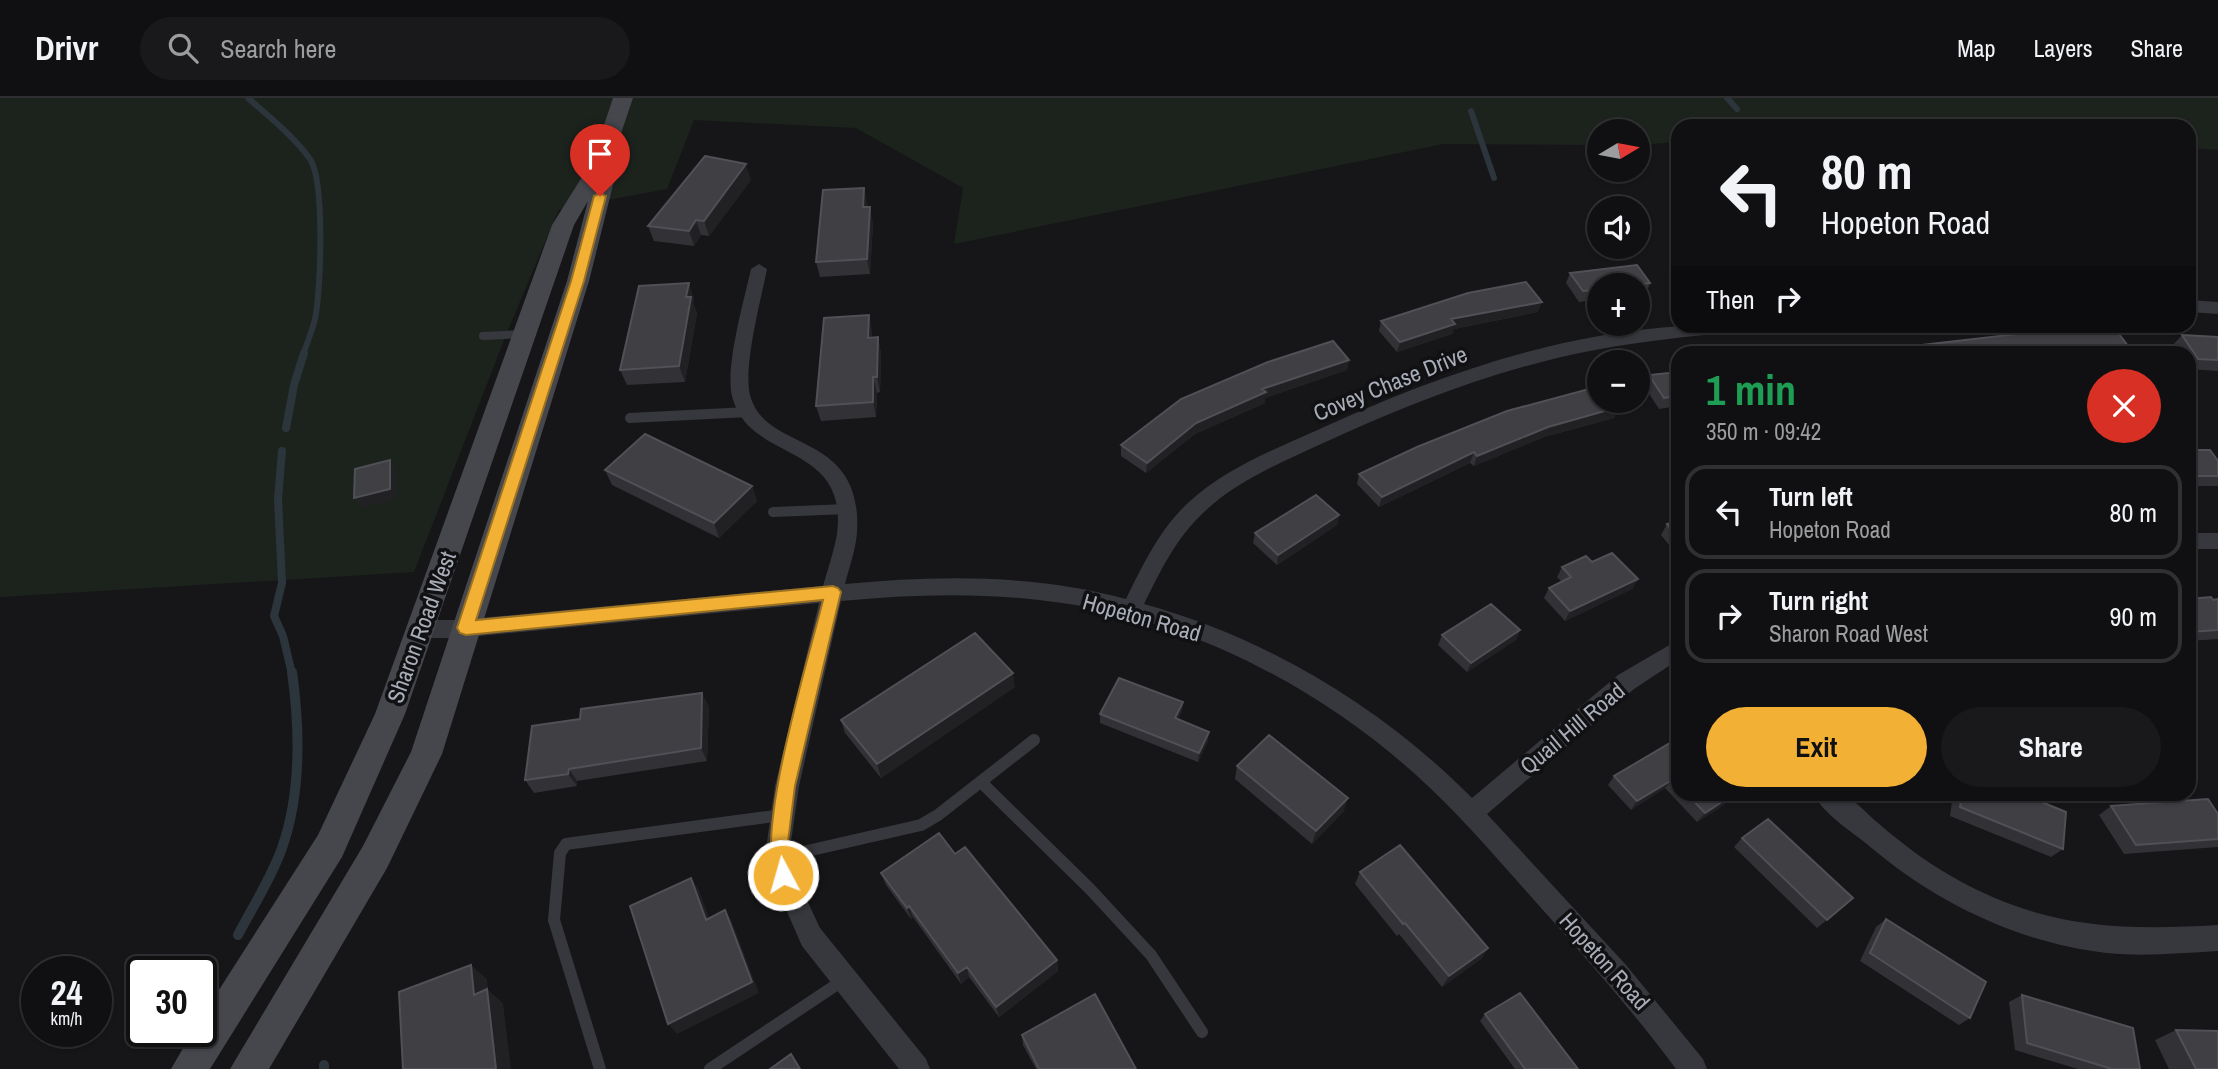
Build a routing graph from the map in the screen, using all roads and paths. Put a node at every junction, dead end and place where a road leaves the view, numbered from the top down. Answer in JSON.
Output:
{"nodes":[{"id":1,"x":623,"y":98,"type":"edge"},
{"id":2,"x":602,"y":161,"type":"junction"},
{"id":3,"x":759,"y":269,"type":"dead end"},
{"id":4,"x":2196,"y":306,"type":"edge"},
{"id":5,"x":2218,"y":308,"type":"edge"},
{"id":6,"x":1681,"y":333,"type":"edge"},
{"id":7,"x":525,"y":334,"type":"junction"},
{"id":8,"x":483,"y":336,"type":"dead end"},
{"id":9,"x":748,"y":412,"type":"junction"},
{"id":10,"x":630,"y":418,"type":"dead end"},
{"id":11,"x":848,"y":509,"type":"junction"},
{"id":12,"x":773,"y":512,"type":"dead end"},
{"id":13,"x":2196,"y":541,"type":"edge"},
{"id":14,"x":2218,"y":541,"type":"edge"},
{"id":15,"x":833,"y":592,"type":"junction"},
{"id":16,"x":1131,"y":609,"type":"junction"},
{"id":17,"x":466,"y":628,"type":"junction"},
{"id":18,"x":420,"y":629,"type":"junction"},
{"id":19,"x":1671,"y":661,"type":"edge"},
{"id":20,"x":1034,"y":740,"type":"dead end"},
{"id":21,"x":981,"y":782,"type":"junction"},
{"id":22,"x":1835,"y":801,"type":"edge"},
{"id":23,"x":1471,"y":813,"type":"junction"},
{"id":24,"x":782,"y":815,"type":"junction"},
{"id":25,"x":781,"y":857,"type":"junction"},
{"id":26,"x":2218,"y":938,"type":"edge"},
{"id":27,"x":845,"y":979,"type":"junction"},
{"id":28,"x":1202,"y":1032,"type":"dead end"},
{"id":29,"x":189,"y":1069,"type":"edge"},
{"id":30,"x":248,"y":1069,"type":"edge"},
{"id":31,"x":600,"y":1069,"type":"edge"},
{"id":32,"x":710,"y":1069,"type":"edge"},
{"id":33,"x":916,"y":1069,"type":"edge"},
{"id":34,"x":1693,"y":1069,"type":"edge"}],
"edges":[{"from":1,"to":2,"type":"main road","name":"Sharon Road West"},
{"from":2,"to":7,"type":"main road","name":"Sharon Road West"},
{"from":2,"to":17,"type":"main road","name":"Sharon Road West"},
{"from":3,"to":9,"type":"street"},
{"from":4,"to":5,"type":"street"},
{"from":6,"to":16,"type":"street","name":"Covey Chase Drive"},
{"from":7,"to":8,"type":"lane"},
{"from":7,"to":18,"type":"main road","name":"Sharon Road West"},
{"from":9,"to":10,"type":"lane"},
{"from":9,"to":11,"type":"street"},
{"from":11,"to":12,"type":"lane"},
{"from":11,"to":15,"type":"street"},
{"from":13,"to":14,"type":"street"},
{"from":15,"to":16,"type":"street","name":"Hopeton Road"},
{"from":15,"to":17,"type":"street","name":"Hopeton Road"},
{"from":15,"to":24,"type":"street"},
{"from":16,"to":23,"type":"street","name":"Hopeton Road"},
{"from":17,"to":18,"type":"street","name":"Hopeton Road"},
{"from":17,"to":30,"type":"main road","name":"Sharon Road West"},
{"from":18,"to":29,"type":"main road","name":"Sharon Road West"},
{"from":19,"to":23,"type":"street","name":"Quail Hill Road"},
{"from":20,"to":21,"type":"lane"},
{"from":21,"to":25,"type":"lane"},
{"from":21,"to":28,"type":"lane"},
{"from":22,"to":26,"type":"street"},
{"from":23,"to":34,"type":"street","name":"Hopeton Road"},
{"from":24,"to":25,"type":"street"},
{"from":24,"to":31,"type":"lane"},
{"from":25,"to":27,"type":"street"},
{"from":27,"to":32,"type":"lane"},
{"from":27,"to":33,"type":"street"}]}
